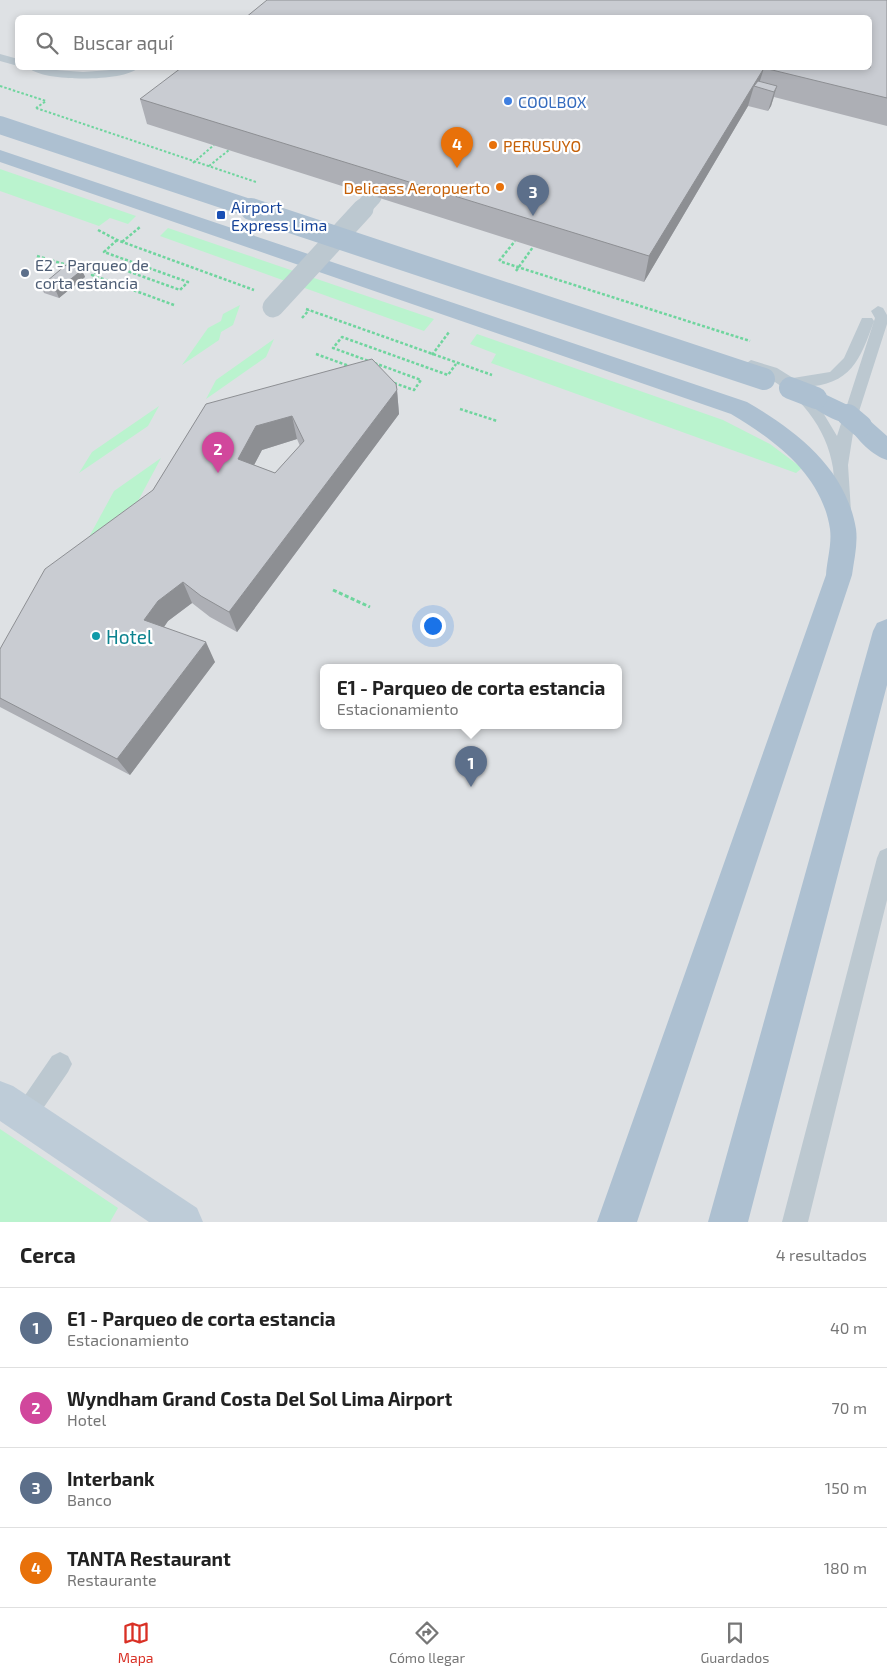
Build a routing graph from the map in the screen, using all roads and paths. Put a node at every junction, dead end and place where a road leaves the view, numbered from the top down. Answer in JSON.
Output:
{"nodes":[{"id":1,"x":0,"y":58,"type":"edge"},
{"id":2,"x":15,"y":62,"type":"edge"},
{"id":3,"x":46,"y":70,"type":"edge"},
{"id":4,"x":124,"y":70,"type":"edge"},
{"id":5,"x":0,"y":86,"type":"edge"},
{"id":6,"x":0,"y":119,"type":"edge"},
{"id":7,"x":0,"y":124,"type":"edge"},
{"id":8,"x":229,"y":150,"type":"edge"},
{"id":9,"x":0,"y":156,"type":"edge"},
{"id":10,"x":209,"y":166,"type":"junction"},
{"id":11,"x":256,"y":182,"type":"dead end"},
{"id":12,"x":373,"y":197,"type":"edge"},
{"id":13,"x":142,"y":225,"type":"dead end"},
{"id":14,"x":98,"y":230,"type":"dead end"},
{"id":15,"x":515,"y":241,"type":"edge"},
{"id":16,"x":122,"y":242,"type":"dead end"},
{"id":17,"x":37,"y":256,"type":"dead end"},
{"id":18,"x":67,"y":265,"type":"edge"},
{"id":19,"x":174,"y":305,"type":"dead end"},
{"id":20,"x":272,"y":307,"type":"dead end"},
{"id":21,"x":308,"y":310,"type":"dead end"},
{"id":22,"x":302,"y":318,"type":"dead end"},
{"id":23,"x":452,"y":327,"type":"dead end"},
{"id":24,"x":750,"y":341,"type":"dead end"},
{"id":25,"x":316,"y":354,"type":"dead end"},
{"id":26,"x":432,"y":355,"type":"dead end"},
{"id":27,"x":352,"y":368,"type":"edge"},
{"id":28,"x":492,"y":376,"type":"dead end"},
{"id":29,"x":387,"y":381,"type":"edge"},
{"id":30,"x":791,"y":383,"type":"junction"},
{"id":31,"x":460,"y":409,"type":"dead end"},
{"id":32,"x":497,"y":421,"type":"dead end"},
{"id":33,"x":887,"y":451,"type":"edge"},
{"id":34,"x":841,"y":466,"type":"junction"},
{"id":35,"x":843,"y":529,"type":"junction"},
{"id":36,"x":333,"y":590,"type":"dead end"},
{"id":37,"x":370,"y":607,"type":"dead end"},
{"id":38,"x":887,"y":631,"type":"edge"},
{"id":39,"x":887,"y":858,"type":"edge"},
{"id":40,"x":60,"y":1064,"type":"dead end"},
{"id":41,"x":13,"y":1107,"type":"edge"},
{"id":42,"x":183,"y":1222,"type":"edge"},
{"id":43,"x":617,"y":1222,"type":"edge"},
{"id":44,"x":728,"y":1222,"type":"edge"},
{"id":45,"x":795,"y":1222,"type":"edge"}],
"edges":[{"from":1,"to":2,"type":"lane"},
{"from":3,"to":4,"type":"lane"},
{"from":5,"to":10,"type":"path"},
{"from":6,"to":30,"type":"lane"},
{"from":7,"to":33,"type":"main road","bridge":true},
{"from":8,"to":10,"type":"path"},
{"from":9,"to":35,"type":"main road"},
{"from":10,"to":11,"type":"path"},
{"from":12,"to":20,"type":"street","bridge":true},
{"from":13,"to":16,"type":"path"},
{"from":14,"to":19,"type":"path"},
{"from":15,"to":24,"type":"path"},
{"from":17,"to":18,"type":"path"},
{"from":21,"to":22,"type":"path"},
{"from":23,"to":26,"type":"path"},
{"from":25,"to":27,"type":"path"},
{"from":28,"to":29,"type":"path"},
{"from":30,"to":34,"type":"lane"},
{"from":30,"to":34,"type":"lane"},
{"from":31,"to":32,"type":"path"},
{"from":34,"to":35,"type":"lane"},
{"from":35,"to":43,"type":"main road"},
{"from":36,"to":37,"type":"path"},
{"from":38,"to":44,"type":"main road"},
{"from":39,"to":45,"type":"lane"},
{"from":40,"to":41,"type":"lane"},
{"from":41,"to":42,"type":"main road"}]}
